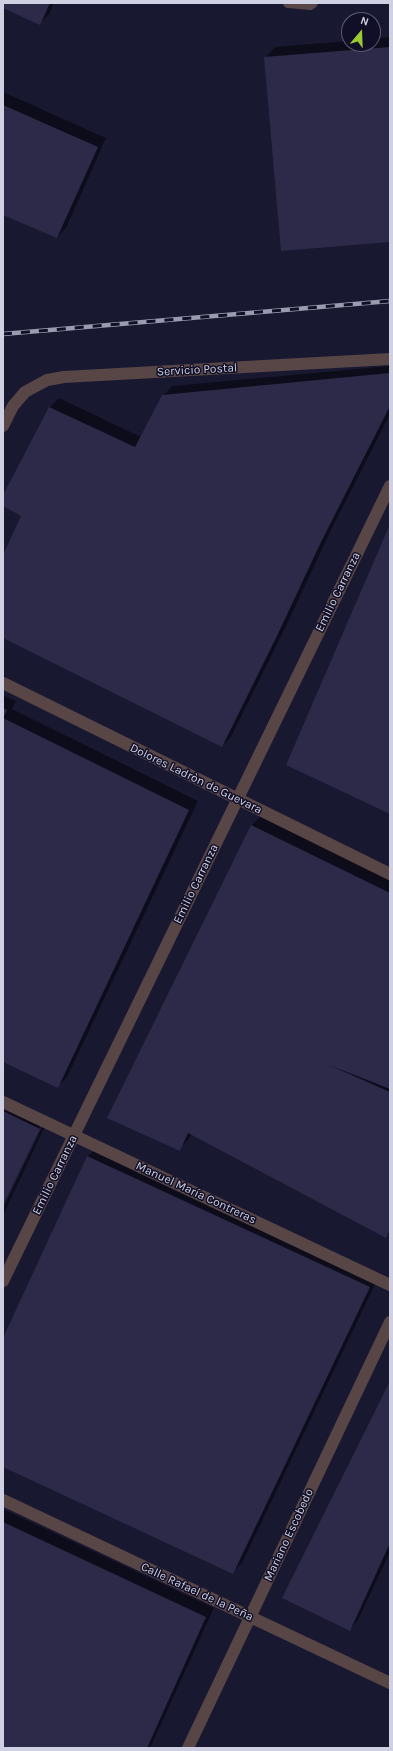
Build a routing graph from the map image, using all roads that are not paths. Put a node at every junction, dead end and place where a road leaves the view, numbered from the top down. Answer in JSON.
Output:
{"nodes":[{"id":1,"x":288,"y":3,"type":"edge"},
{"id":2,"x":313,"y":3,"type":"edge"},
{"id":3,"x":390,"y":359,"type":"edge"},
{"id":4,"x":3,"y":426,"type":"edge"},
{"id":5,"x":390,"y":486,"type":"edge"},
{"id":6,"x":3,"y":683,"type":"edge"},
{"id":7,"x":237,"y":800,"type":"junction"},
{"id":8,"x":390,"y":874,"type":"edge"},
{"id":9,"x":3,"y":1102,"type":"edge"},
{"id":10,"x":74,"y":1136,"type":"junction"},
{"id":11,"x":3,"y":1281,"type":"edge"},
{"id":12,"x":390,"y":1285,"type":"edge"},
{"id":13,"x":390,"y":1322,"type":"edge"},
{"id":14,"x":3,"y":1500,"type":"edge"},
{"id":15,"x":250,"y":1617,"type":"junction"},
{"id":16,"x":390,"y":1683,"type":"edge"},
{"id":17,"x":188,"y":1748,"type":"edge"}],
"edges":[{"from":1,"to":2,"type":"lane"},
{"from":3,"to":4,"type":"street","name":"Servicio Postal"},
{"from":5,"to":7,"type":"street","name":"Emilio Carranza"},
{"from":6,"to":7,"type":"street","name":"Dolores Ladròn de Guevara"},
{"from":7,"to":8,"type":"street","name":"Dolores Ladròn de Guevara"},
{"from":7,"to":10,"type":"street","name":"Emilio Carranza"},
{"from":9,"to":10,"type":"street","name":"Manuel María Contreras"},
{"from":10,"to":11,"type":"street","name":"Emilio Carranza"},
{"from":10,"to":12,"type":"street","name":"Manuel María Contreras"},
{"from":13,"to":15,"type":"street","name":"Mariano Escobedo"},
{"from":14,"to":15,"type":"street","name":"Calle Rafael de la Peña"},
{"from":15,"to":16,"type":"street","name":"Calle Rafael de la Peña"},
{"from":15,"to":17,"type":"street","name":"Mariano Escobedo"}]}
